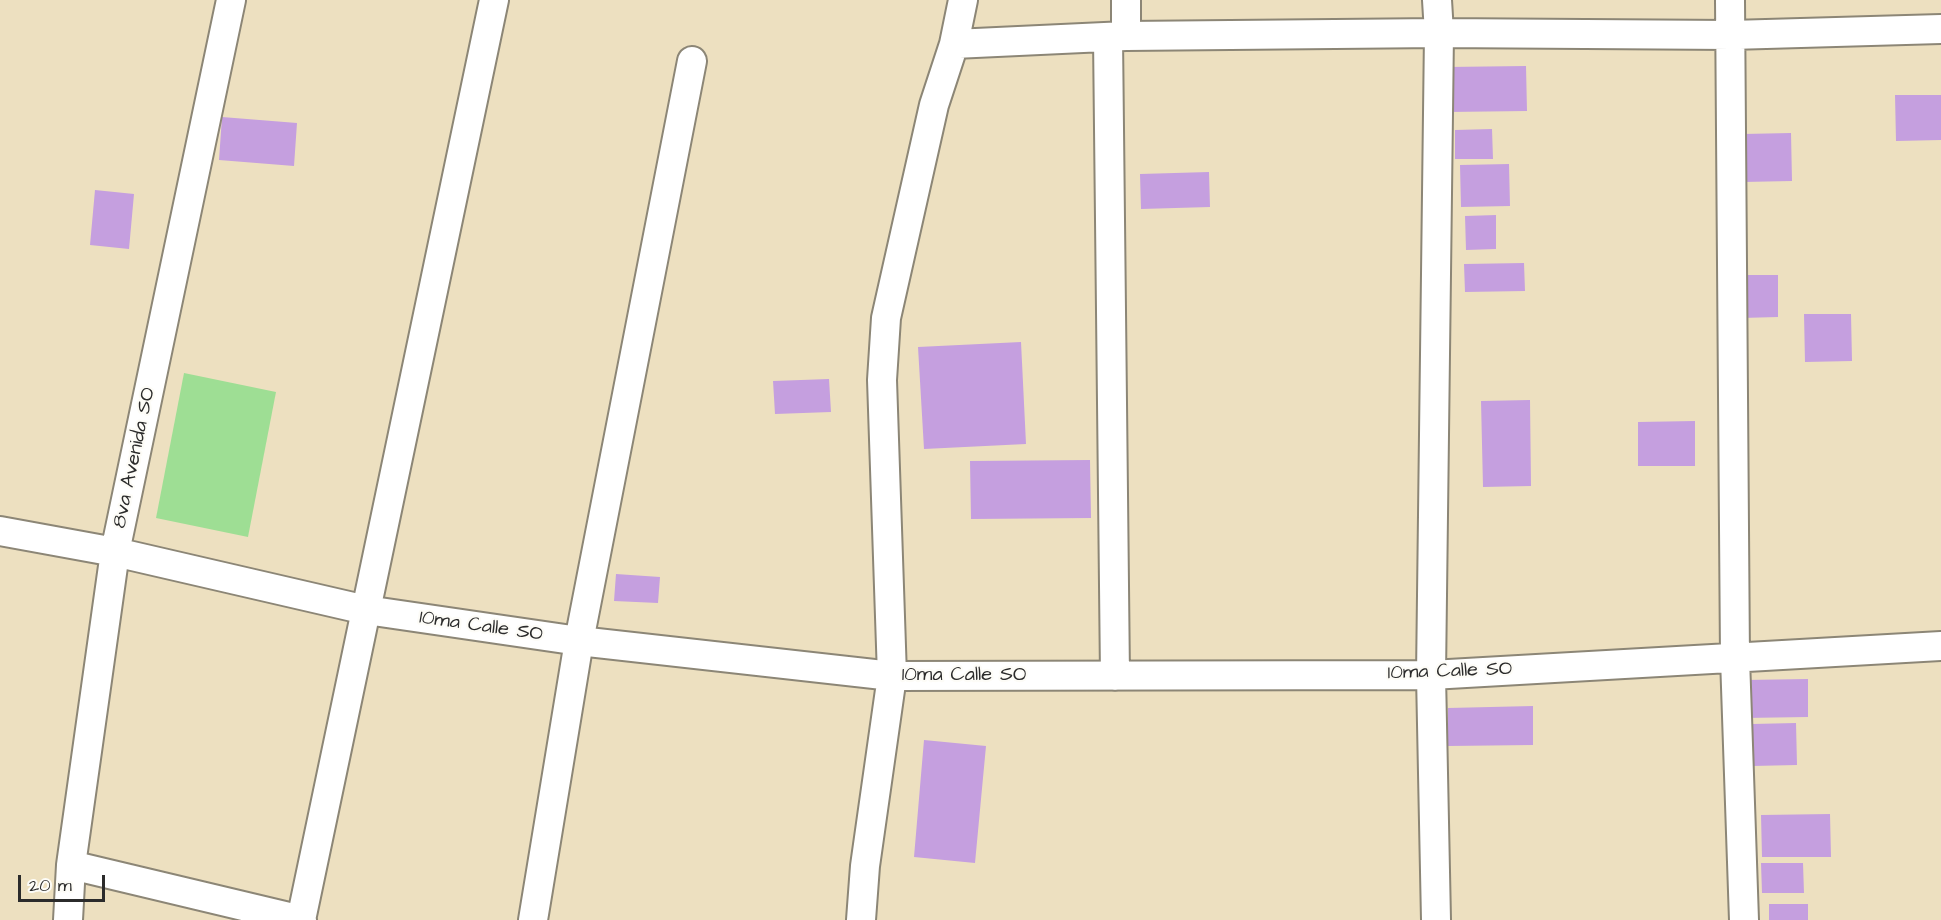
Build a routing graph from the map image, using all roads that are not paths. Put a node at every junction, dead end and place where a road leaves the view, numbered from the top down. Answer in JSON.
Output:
{"nodes":[{"id":1,"x":231,"y":0,"type":"edge"},
{"id":2,"x":494,"y":0,"type":"edge"},
{"id":3,"x":963,"y":0,"type":"edge"},
{"id":4,"x":1126,"y":0,"type":"edge"},
{"id":5,"x":1437,"y":0,"type":"edge"},
{"id":6,"x":1730,"y":0,"type":"edge"},
{"id":7,"x":1941,"y":28,"type":"edge"},
{"id":8,"x":1438,"y":33,"type":"junction"},
{"id":9,"x":1731,"y":34,"type":"junction"},
{"id":10,"x":1117,"y":36,"type":"junction"},
{"id":11,"x":954,"y":44,"type":"junction"},
{"id":12,"x":692,"y":62,"type":"dead end"},
{"id":13,"x":0,"y":531,"type":"edge"},
{"id":14,"x":115,"y":552,"type":"junction"},
{"id":15,"x":366,"y":610,"type":"junction"},
{"id":16,"x":579,"y":641,"type":"junction"},
{"id":17,"x":1941,"y":646,"type":"edge"},
{"id":18,"x":1735,"y":658,"type":"junction"},
{"id":19,"x":1431,"y":675,"type":"junction"},
{"id":20,"x":892,"y":676,"type":"junction"},
{"id":21,"x":1115,"y":676,"type":"junction"},
{"id":22,"x":72,"y":866,"type":"junction"},
{"id":23,"x":68,"y":920,"type":"edge"},
{"id":24,"x":302,"y":920,"type":"edge"},
{"id":25,"x":533,"y":920,"type":"edge"},
{"id":26,"x":861,"y":920,"type":"edge"},
{"id":27,"x":1436,"y":920,"type":"edge"},
{"id":28,"x":1744,"y":920,"type":"edge"}],
"edges":[{"from":1,"to":14,"type":"street","name":"8va Avenida SO"},
{"from":2,"to":15,"type":"street"},
{"from":3,"to":11,"type":"street"},
{"from":4,"to":10,"type":"street"},
{"from":5,"to":8,"type":"street"},
{"from":6,"to":9,"type":"street"},
{"from":7,"to":9,"type":"street"},
{"from":8,"to":9,"type":"street"},
{"from":8,"to":10,"type":"street"},
{"from":8,"to":19,"type":"street"},
{"from":9,"to":18,"type":"street"},
{"from":10,"to":11,"type":"street"},
{"from":10,"to":21,"type":"street"},
{"from":11,"to":20,"type":"street"},
{"from":12,"to":16,"type":"street"},
{"from":13,"to":14,"type":"street","name":"10ma Calle SO"},
{"from":14,"to":15,"type":"street","name":"10ma Calle SO"},
{"from":14,"to":22,"type":"street","name":"8va Avenida SO"},
{"from":15,"to":16,"type":"street","name":"10ma Calle SO"},
{"from":15,"to":24,"type":"street"},
{"from":16,"to":20,"type":"street","name":"10ma Calle SO"},
{"from":16,"to":25,"type":"street"},
{"from":17,"to":18,"type":"street","name":"10ma Calle SO"},
{"from":18,"to":19,"type":"street","name":"10ma Calle SO"},
{"from":18,"to":28,"type":"street"},
{"from":19,"to":21,"type":"street","name":"10ma Calle SO"},
{"from":19,"to":27,"type":"street"},
{"from":20,"to":21,"type":"street","name":"10ma Calle SO"},
{"from":20,"to":26,"type":"street"},
{"from":22,"to":23,"type":"street","name":"8va Avenida SO"},
{"from":22,"to":24,"type":"street"}]}
